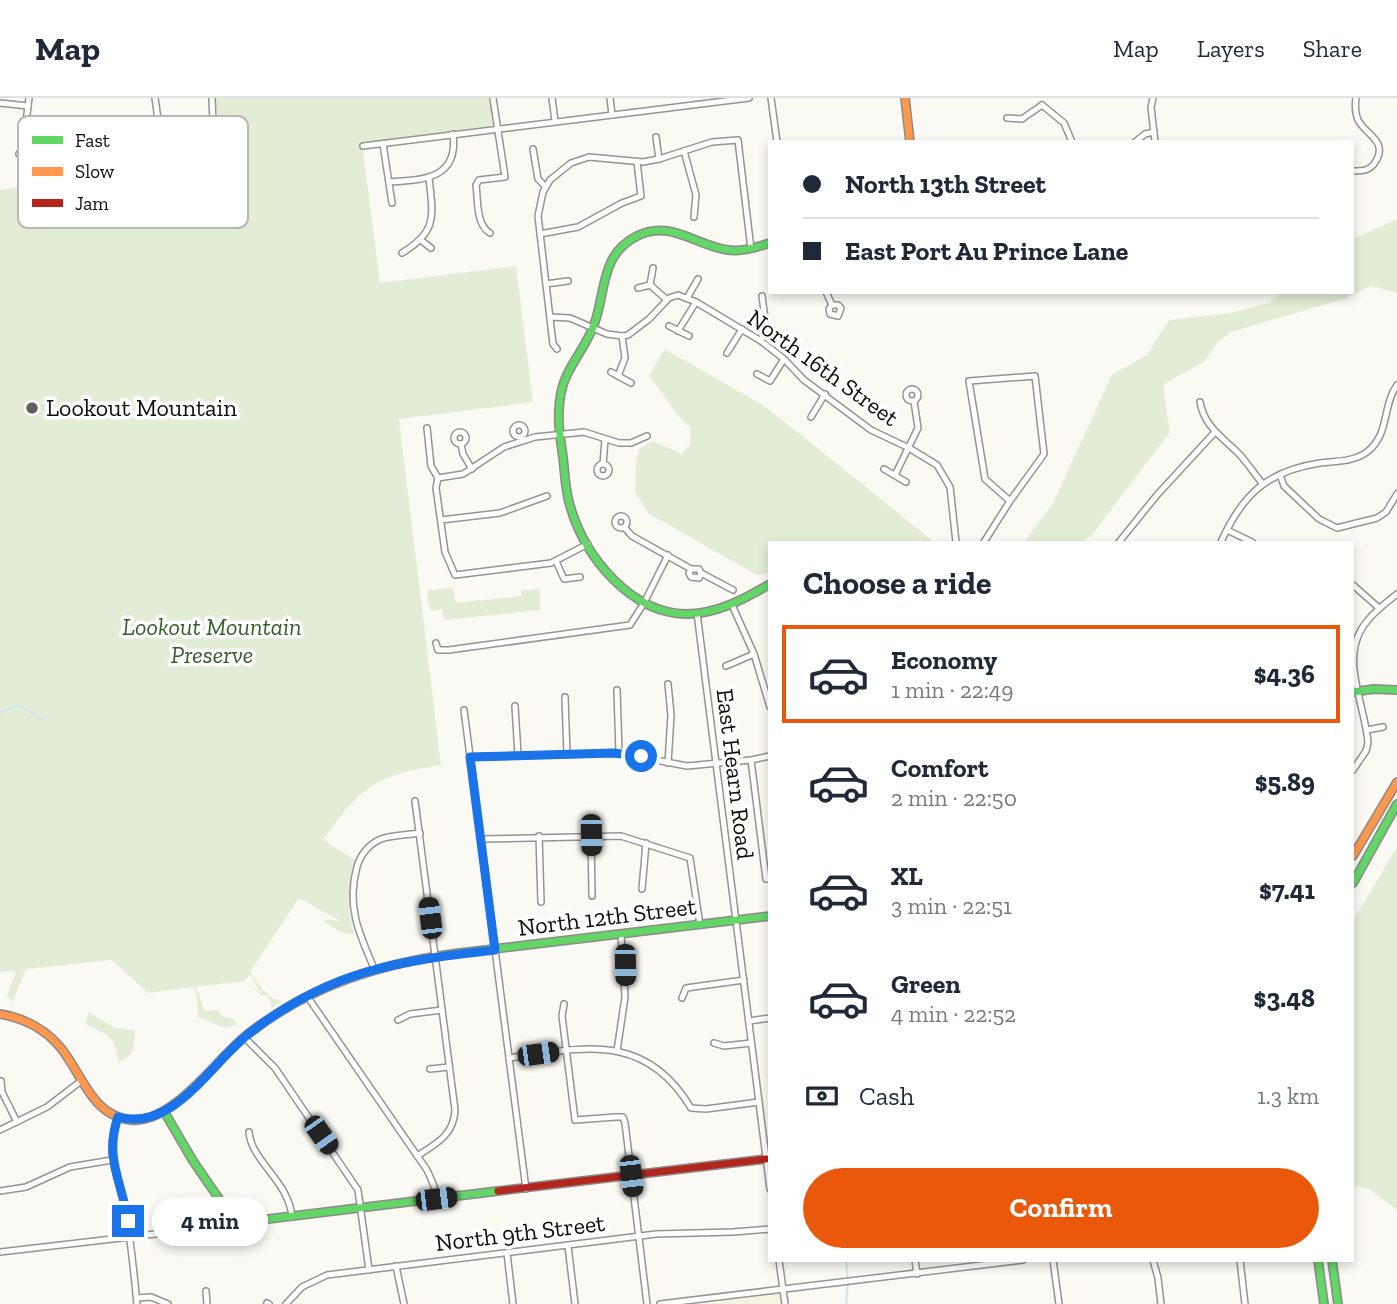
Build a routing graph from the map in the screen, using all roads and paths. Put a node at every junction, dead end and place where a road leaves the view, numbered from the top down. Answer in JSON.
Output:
{"nodes":[{"id":1,"x":29,"y":98,"type":"edge"},
{"id":2,"x":155,"y":98,"type":"edge"},
{"id":3,"x":212,"y":98,"type":"edge"},
{"id":4,"x":493,"y":98,"type":"edge"},
{"id":5,"x":552,"y":98,"type":"edge"},
{"id":6,"x":610,"y":98,"type":"edge"},
{"id":7,"x":670,"y":98,"type":"edge"},
{"id":8,"x":748,"y":98,"type":"edge"},
{"id":9,"x":771,"y":98,"type":"edge"},
{"id":10,"x":905,"y":98,"type":"edge"},
{"id":11,"x":1041,"y":98,"type":"edge"},
{"id":12,"x":1153,"y":98,"type":"edge"},
{"id":13,"x":1356,"y":98,"type":"edge"},
{"id":14,"x":731,"y":99,"type":"edge"},
{"id":15,"x":0,"y":103,"type":"edge"},
{"id":16,"x":1042,"y":105,"type":"junction"},
{"id":17,"x":28,"y":106,"type":"junction"},
{"id":18,"x":671,"y":108,"type":"junction"},
{"id":19,"x":612,"y":114,"type":"junction"},
{"id":20,"x":27,"y":116,"type":"edge"},
{"id":21,"x":158,"y":116,"type":"edge"},
{"id":22,"x":213,"y":116,"type":"edge"},
{"id":23,"x":1007,"y":118,"type":"dead end"},
{"id":24,"x":555,"y":121,"type":"junction"},
{"id":25,"x":497,"y":129,"type":"junction"},
{"id":26,"x":1154,"y":132,"type":"junction"},
{"id":27,"x":453,"y":134,"type":"junction"},
{"id":28,"x":656,"y":137,"type":"dead end"},
{"id":29,"x":777,"y":140,"type":"edge"},
{"id":30,"x":910,"y":140,"type":"edge"},
{"id":31,"x":1071,"y":140,"type":"edge"},
{"id":32,"x":1138,"y":140,"type":"edge"},
{"id":33,"x":1155,"y":140,"type":"edge"},
{"id":34,"x":383,"y":144,"type":"junction"},
{"id":35,"x":363,"y":146,"type":"dead end"},
{"id":36,"x":534,"y":149,"type":"dead end"},
{"id":37,"x":684,"y":151,"type":"junction"},
{"id":38,"x":659,"y":159,"type":"junction"},
{"id":39,"x":637,"y":162,"type":"junction"},
{"id":40,"x":1354,"y":172,"type":"edge"},
{"id":41,"x":429,"y":178,"type":"junction"},
{"id":42,"x":389,"y":183,"type":"junction"},
{"id":43,"x":546,"y":187,"type":"junction"},
{"id":44,"x":392,"y":203,"type":"dead end"},
{"id":45,"x":694,"y":217,"type":"dead end"},
{"id":46,"x":490,"y":233,"type":"dead end"},
{"id":47,"x":540,"y":234,"type":"junction"},
{"id":48,"x":422,"y":241,"type":"junction"},
{"id":49,"x":768,"y":244,"type":"edge"},
{"id":50,"x":431,"y":247,"type":"dead end"},
{"id":51,"x":751,"y":249,"type":"junction"},
{"id":52,"x":402,"y":253,"type":"dead end"},
{"id":53,"x":653,"y":268,"type":"dead end"},
{"id":54,"x":698,"y":279,"type":"dead end"},
{"id":55,"x":568,"y":281,"type":"dead end"},
{"id":56,"x":546,"y":284,"type":"junction"},
{"id":57,"x":650,"y":285,"type":"junction"},
{"id":58,"x":638,"y":288,"type":"dead end"},
{"id":59,"x":827,"y":294,"type":"edge"},
{"id":60,"x":762,"y":296,"type":"dead end"},
{"id":61,"x":687,"y":298,"type":"junction"},
{"id":62,"x":666,"y":299,"type":"junction"},
{"id":63,"x":696,"y":302,"type":"junction"},
{"id":64,"x":832,"y":305,"type":"dead end"},
{"id":65,"x":551,"y":317,"type":"junction"},
{"id":66,"x":670,"y":326,"type":"dead end"},
{"id":67,"x":593,"y":327,"type":"junction"},
{"id":68,"x":742,"y":329,"type":"junction"},
{"id":69,"x":678,"y":331,"type":"junction"},
{"id":70,"x":622,"y":336,"type":"junction"},
{"id":71,"x":689,"y":336,"type":"dead end"},
{"id":72,"x":761,"y":341,"type":"junction"},
{"id":73,"x":557,"y":349,"type":"dead end"},
{"id":74,"x":727,"y":354,"type":"dead end"},
{"id":75,"x":784,"y":359,"type":"junction"},
{"id":76,"x":611,"y":372,"type":"dead end"},
{"id":77,"x":757,"y":374,"type":"dead end"},
{"id":78,"x":618,"y":376,"type":"junction"},
{"id":79,"x":631,"y":383,"type":"dead end"},
{"id":80,"x":1397,"y":385,"type":"edge"},
{"id":81,"x":825,"y":394,"type":"junction"},
{"id":82,"x":914,"y":401,"type":"dead end"},
{"id":83,"x":1200,"y":402,"type":"dead end"},
{"id":84,"x":1392,"y":409,"type":"edge"},
{"id":85,"x":811,"y":417,"type":"dead end"},
{"id":86,"x":427,"y":428,"type":"dead end"},
{"id":87,"x":1215,"y":432,"type":"junction"},
{"id":88,"x":559,"y":434,"type":"junction"},
{"id":89,"x":647,"y":436,"type":"dead end"},
{"id":90,"x":605,"y":440,"type":"junction"},
{"id":91,"x":461,"y":444,"type":"dead end"},
{"id":92,"x":909,"y":448,"type":"junction"},
{"id":93,"x":603,"y":464,"type":"dead end"},
{"id":94,"x":472,"y":469,"type":"junction"},
{"id":95,"x":884,"y":469,"type":"dead end"},
{"id":96,"x":895,"y":475,"type":"junction"},
{"id":97,"x":1280,"y":475,"type":"junction"},
{"id":98,"x":438,"y":478,"type":"junction"},
{"id":99,"x":906,"y":482,"type":"dead end"},
{"id":100,"x":1263,"y":484,"type":"junction"},
{"id":101,"x":1397,"y":494,"type":"edge"},
{"id":102,"x":547,"y":496,"type":"dead end"},
{"id":103,"x":1010,"y":501,"type":"junction"},
{"id":104,"x":440,"y":520,"type":"junction"},
{"id":105,"x":624,"y":527,"type":"dead end"},
{"id":106,"x":1227,"y":530,"type":"junction"},
{"id":107,"x":957,"y":540,"type":"edge"},
{"id":108,"x":985,"y":541,"type":"edge"},
{"id":109,"x":1120,"y":541,"type":"edge"},
{"id":110,"x":1222,"y":541,"type":"edge"},
{"id":111,"x":1250,"y":541,"type":"edge"},
{"id":112,"x":588,"y":544,"type":"junction"},
{"id":113,"x":668,"y":555,"type":"junction"},
{"id":114,"x":556,"y":561,"type":"junction"},
{"id":115,"x":691,"y":569,"type":"junction"},
{"id":116,"x":701,"y":573,"type":"junction"},
{"id":117,"x":580,"y":578,"type":"dead end"},
{"id":118,"x":768,"y":585,"type":"edge"},
{"id":119,"x":1354,"y":586,"type":"edge"},
{"id":120,"x":733,"y":590,"type":"dead end"},
{"id":121,"x":1397,"y":594,"type":"edge"},
{"id":122,"x":644,"y":603,"type":"junction"},
{"id":123,"x":732,"y":605,"type":"junction"},
{"id":124,"x":1379,"y":608,"type":"junction"},
{"id":125,"x":697,"y":613,"type":"junction"},
{"id":126,"x":436,"y":643,"type":"dead end"},
{"id":127,"x":1354,"y":651,"type":"edge"},
{"id":128,"x":754,"y":654,"type":"junction"},
{"id":129,"x":726,"y":666,"type":"dead end"},
{"id":130,"x":1354,"y":673,"type":"edge"},
{"id":131,"x":668,"y":684,"type":"dead end"},
{"id":132,"x":617,"y":690,"type":"dead end"},
{"id":133,"x":1397,"y":690,"type":"edge"},
{"id":134,"x":1355,"y":691,"type":"edge"},
{"id":135,"x":565,"y":697,"type":"dead end"},
{"id":136,"x":768,"y":700,"type":"edge"},
{"id":137,"x":515,"y":706,"type":"dead end"},
{"id":138,"x":464,"y":710,"type":"dead end"},
{"id":139,"x":1383,"y":727,"type":"dead end"},
{"id":140,"x":1367,"y":730,"type":"junction"},
{"id":141,"x":619,"y":753,"type":"junction"},
{"id":142,"x":517,"y":755,"type":"junction"},
{"id":143,"x":567,"y":755,"type":"junction"},
{"id":144,"x":768,"y":756,"type":"edge"},
{"id":145,"x":470,"y":757,"type":"junction"},
{"id":146,"x":751,"y":760,"type":"junction"},
{"id":147,"x":668,"y":763,"type":"junction"},
{"id":148,"x":716,"y":764,"type":"junction"},
{"id":149,"x":1354,"y":769,"type":"edge"},
{"id":150,"x":1397,"y":782,"type":"edge"},
{"id":151,"x":415,"y":800,"type":"dead end"},
{"id":152,"x":1397,"y":804,"type":"edge"},
{"id":153,"x":419,"y":833,"type":"junction"},
{"id":154,"x":591,"y":835,"type":"junction"},
{"id":155,"x":540,"y":836,"type":"junction"},
{"id":156,"x":481,"y":839,"type":"junction"},
{"id":157,"x":646,"y":843,"type":"junction"},
{"id":158,"x":1354,"y":854,"type":"edge"},
{"id":159,"x":768,"y":879,"type":"edge"},
{"id":160,"x":1354,"y":881,"type":"edge"},
{"id":161,"x":642,"y":889,"type":"dead end"},
{"id":162,"x":592,"y":896,"type":"dead end"},
{"id":163,"x":541,"y":902,"type":"dead end"},
{"id":164,"x":768,"y":916,"type":"edge"},
{"id":165,"x":736,"y":920,"type":"junction"},
{"id":166,"x":700,"y":925,"type":"junction"},
{"id":167,"x":621,"y":934,"type":"junction"},
{"id":168,"x":495,"y":950,"type":"junction"},
{"id":169,"x":435,"y":957,"type":"junction"},
{"id":170,"x":374,"y":968,"type":"junction"},
{"id":171,"x":744,"y":980,"type":"junction"},
{"id":172,"x":307,"y":996,"type":"junction"},
{"id":173,"x":682,"y":998,"type":"dead end"},
{"id":174,"x":564,"y":1004,"type":"dead end"},
{"id":175,"x":442,"y":1010,"type":"junction"},
{"id":176,"x":0,"y":1014,"type":"edge"},
{"id":177,"x":768,"y":1018,"type":"edge"},
{"id":178,"x":398,"y":1020,"type":"dead end"},
{"id":179,"x":749,"y":1021,"type":"junction"},
{"id":180,"x":244,"y":1037,"type":"junction"},
{"id":181,"x":751,"y":1043,"type":"junction"},
{"id":182,"x":714,"y":1044,"type":"dead end"},
{"id":183,"x":566,"y":1050,"type":"junction"},
{"id":184,"x":617,"y":1051,"type":"junction"},
{"id":185,"x":509,"y":1058,"type":"junction"},
{"id":186,"x":449,"y":1067,"type":"junction"},
{"id":187,"x":430,"y":1069,"type":"dead end"},
{"id":188,"x":1,"y":1081,"type":"edge"},
{"id":189,"x":81,"y":1081,"type":"junction"},
{"id":190,"x":759,"y":1102,"type":"junction"},
{"id":191,"x":165,"y":1113,"type":"junction"},
{"id":192,"x":118,"y":1117,"type":"junction"},
{"id":193,"x":17,"y":1122,"type":"junction"},
{"id":194,"x":0,"y":1130,"type":"edge"},
{"id":195,"x":249,"y":1132,"type":"dead end"},
{"id":196,"x":417,"y":1156,"type":"junction"},
{"id":197,"x":112,"y":1160,"type":"junction"},
{"id":198,"x":766,"y":1160,"type":"junction"},
{"id":199,"x":768,"y":1174,"type":"edge"},
{"id":200,"x":631,"y":1176,"type":"junction"},
{"id":201,"x":526,"y":1189,"type":"junction"},
{"id":202,"x":0,"y":1191,"type":"edge"},
{"id":203,"x":436,"y":1199,"type":"junction"},
{"id":204,"x":362,"y":1208,"type":"junction"},
{"id":205,"x":292,"y":1217,"type":"junction"},
{"id":206,"x":174,"y":1226,"type":"dead end"},
{"id":207,"x":768,"y":1229,"type":"edge"},
{"id":208,"x":639,"y":1236,"type":"junction"},
{"id":209,"x":129,"y":1237,"type":"junction"},
{"id":210,"x":568,"y":1246,"type":"junction"},
{"id":211,"x":0,"y":1252,"type":"edge"},
{"id":212,"x":507,"y":1253,"type":"junction"},
{"id":213,"x":779,"y":1262,"type":"edge"},
{"id":214,"x":915,"y":1262,"type":"edge"},
{"id":215,"x":1007,"y":1262,"type":"edge"},
{"id":216,"x":1053,"y":1262,"type":"edge"},
{"id":217,"x":1154,"y":1262,"type":"edge"},
{"id":218,"x":1240,"y":1262,"type":"edge"},
{"id":219,"x":1318,"y":1262,"type":"edge"},
{"id":220,"x":1332,"y":1262,"type":"edge"},
{"id":221,"x":396,"y":1266,"type":"junction"},
{"id":222,"x":369,"y":1269,"type":"junction"},
{"id":223,"x":917,"y":1273,"type":"junction"},
{"id":224,"x":782,"y":1289,"type":"junction"},
{"id":225,"x":206,"y":1291,"type":"dead end"},
{"id":226,"x":1323,"y":1295,"type":"edge"},
{"id":227,"x":1337,"y":1295,"type":"junction"},
{"id":228,"x":137,"y":1301,"type":"edge"},
{"id":229,"x":168,"y":1304,"type":"edge"},
{"id":230,"x":207,"y":1304,"type":"edge"},
{"id":231,"x":286,"y":1304,"type":"edge"},
{"id":232,"x":404,"y":1304,"type":"edge"},
{"id":233,"x":513,"y":1304,"type":"edge"},
{"id":234,"x":575,"y":1304,"type":"edge"},
{"id":235,"x":644,"y":1304,"type":"edge"},
{"id":236,"x":660,"y":1304,"type":"edge"},
{"id":237,"x":785,"y":1304,"type":"edge"},
{"id":238,"x":1059,"y":1304,"type":"edge"},
{"id":239,"x":1161,"y":1304,"type":"edge"},
{"id":240,"x":1245,"y":1304,"type":"edge"},
{"id":241,"x":1335,"y":1304,"type":"edge"}],
"edges":[{"from":1,"to":17,"type":"street"},
{"from":2,"to":21,"type":"street"},
{"from":3,"to":22,"type":"street"},
{"from":4,"to":25,"type":"street"},
{"from":5,"to":24,"type":"street"},
{"from":6,"to":19,"type":"street"},
{"from":7,"to":18,"type":"street"},
{"from":8,"to":14,"type":"street"},
{"from":9,"to":29,"type":"street"},
{"from":10,"to":30,"type":"street"},
{"from":11,"to":16,"type":"street"},
{"from":12,"to":26,"type":"street"},
{"from":13,"to":40,"type":"street"},
{"from":14,"to":18,"type":"street"},
{"from":15,"to":17,"type":"street"},
{"from":16,"to":23,"type":"street"},
{"from":16,"to":31,"type":"street"},
{"from":17,"to":20,"type":"street"},
{"from":18,"to":19,"type":"street"},
{"from":19,"to":24,"type":"street"},
{"from":24,"to":25,"type":"street"},
{"from":25,"to":27,"type":"street"},
{"from":25,"to":46,"type":"street"},
{"from":26,"to":32,"type":"street"},
{"from":26,"to":33,"type":"street"},
{"from":27,"to":34,"type":"street"},
{"from":27,"to":41,"type":"street"},
{"from":28,"to":38,"type":"street"},
{"from":34,"to":35,"type":"street"},
{"from":34,"to":42,"type":"street"},
{"from":36,"to":43,"type":"street"},
{"from":37,"to":38,"type":"street"},
{"from":37,"to":45,"type":"street"},
{"from":37,"to":51,"type":"street"},
{"from":38,"to":39,"type":"street"},
{"from":39,"to":43,"type":"street"},
{"from":39,"to":47,"type":"street"},
{"from":41,"to":42,"type":"street"},
{"from":41,"to":48,"type":"street"},
{"from":42,"to":44,"type":"street"},
{"from":43,"to":47,"type":"street"},
{"from":47,"to":56,"type":"street"},
{"from":48,"to":50,"type":"street"},
{"from":48,"to":52,"type":"street"},
{"from":49,"to":51,"type":"street"},
{"from":51,"to":67,"type":"street"},
{"from":53,"to":57,"type":"street"},
{"from":54,"to":61,"type":"street"},
{"from":55,"to":56,"type":"street"},
{"from":56,"to":65,"type":"street"},
{"from":57,"to":58,"type":"street"},
{"from":57,"to":62,"type":"street"},
{"from":59,"to":64,"type":"street"},
{"from":60,"to":72,"type":"street"},
{"from":61,"to":62,"type":"street","name":"North 16th Street"},
{"from":61,"to":63,"type":"street","name":"North 16th Street"},
{"from":62,"to":70,"type":"street"},
{"from":63,"to":68,"type":"street","name":"North 16th Street"},
{"from":63,"to":69,"type":"street"},
{"from":65,"to":67,"type":"street"},
{"from":65,"to":73,"type":"street"},
{"from":66,"to":69,"type":"street"},
{"from":67,"to":70,"type":"street"},
{"from":67,"to":88,"type":"street"},
{"from":68,"to":72,"type":"street","name":"North 16th Street"},
{"from":68,"to":74,"type":"street"},
{"from":69,"to":71,"type":"street"},
{"from":70,"to":78,"type":"street"},
{"from":72,"to":75,"type":"street","name":"North 16th Street"},
{"from":75,"to":77,"type":"street"},
{"from":75,"to":81,"type":"street","name":"North 16th Street"},
{"from":76,"to":78,"type":"street"},
{"from":78,"to":79,"type":"street"},
{"from":80,"to":84,"type":"street"},
{"from":81,"to":85,"type":"street"},
{"from":81,"to":92,"type":"street","name":"North 16th Street"},
{"from":82,"to":92,"type":"street"},
{"from":83,"to":87,"type":"street"},
{"from":84,"to":97,"type":"street"},
{"from":86,"to":98,"type":"street"},
{"from":87,"to":100,"type":"street"},
{"from":87,"to":109,"type":"street"},
{"from":88,"to":90,"type":"street"},
{"from":88,"to":94,"type":"street"},
{"from":88,"to":112,"type":"street"},
{"from":89,"to":90,"type":"street"},
{"from":90,"to":93,"type":"street"},
{"from":91,"to":94,"type":"street"},
{"from":92,"to":96,"type":"street"},
{"from":92,"to":107,"type":"street","name":"North 16th Street"},
{"from":94,"to":98,"type":"street"},
{"from":95,"to":96,"type":"street"},
{"from":96,"to":99,"type":"street"},
{"from":97,"to":100,"type":"street"},
{"from":97,"to":101,"type":"street"},
{"from":98,"to":104,"type":"street"},
{"from":100,"to":106,"type":"street"},
{"from":102,"to":104,"type":"street"},
{"from":103,"to":103,"type":"street"},
{"from":103,"to":108,"type":"street"},
{"from":104,"to":114,"type":"street"},
{"from":105,"to":113,"type":"street"},
{"from":106,"to":110,"type":"street"},
{"from":106,"to":111,"type":"street"},
{"from":112,"to":114,"type":"street"},
{"from":112,"to":122,"type":"street"},
{"from":113,"to":115,"type":"street"},
{"from":113,"to":122,"type":"street"},
{"from":114,"to":117,"type":"street"},
{"from":115,"to":116,"type":"street"},
{"from":115,"to":116,"type":"street"},
{"from":116,"to":120,"type":"street"},
{"from":118,"to":123,"type":"street"},
{"from":119,"to":124,"type":"street"},
{"from":121,"to":124,"type":"street"},
{"from":122,"to":125,"type":"street"},
{"from":122,"to":126,"type":"street"},
{"from":123,"to":125,"type":"street"},
{"from":123,"to":128,"type":"street"},
{"from":124,"to":127,"type":"street"},
{"from":125,"to":148,"type":"street","name":"East Hearn Road"},
{"from":128,"to":129,"type":"street"},
{"from":128,"to":136,"type":"street"},
{"from":130,"to":134,"type":"street"},
{"from":131,"to":147,"type":"street"},
{"from":132,"to":141,"type":"street"},
{"from":133,"to":134,"type":"street"},
{"from":134,"to":140,"type":"street"},
{"from":135,"to":143,"type":"street"},
{"from":137,"to":142,"type":"street"},
{"from":138,"to":145,"type":"street"},
{"from":139,"to":140,"type":"street"},
{"from":140,"to":149,"type":"street"},
{"from":141,"to":143,"type":"street"},
{"from":141,"to":147,"type":"street"},
{"from":142,"to":143,"type":"street"},
{"from":142,"to":145,"type":"street"},
{"from":144,"to":146,"type":"street"},
{"from":145,"to":156,"type":"street"},
{"from":146,"to":148,"type":"street"},
{"from":146,"to":159,"type":"street"},
{"from":147,"to":148,"type":"street"},
{"from":148,"to":165,"type":"street","name":"East Hearn Road"},
{"from":150,"to":158,"type":"street"},
{"from":151,"to":153,"type":"street"},
{"from":152,"to":160,"type":"street"},
{"from":153,"to":169,"type":"street"},
{"from":153,"to":170,"type":"street"},
{"from":154,"to":155,"type":"street"},
{"from":154,"to":157,"type":"street"},
{"from":154,"to":162,"type":"street"},
{"from":155,"to":156,"type":"street"},
{"from":155,"to":163,"type":"street"},
{"from":156,"to":168,"type":"street"},
{"from":157,"to":161,"type":"street"},
{"from":157,"to":166,"type":"street"},
{"from":164,"to":165,"type":"street","name":"North 12th Street"},
{"from":165,"to":166,"type":"street","name":"North 12th Street"},
{"from":165,"to":171,"type":"street","name":"East Hearn Road"},
{"from":166,"to":167,"type":"street","name":"North 12th Street"},
{"from":167,"to":168,"type":"street","name":"North 12th Street"},
{"from":167,"to":184,"type":"street"},
{"from":168,"to":169,"type":"street","name":"North 12th Street"},
{"from":168,"to":185,"type":"street"},
{"from":169,"to":170,"type":"street","name":"North 12th Street"},
{"from":169,"to":175,"type":"street"},
{"from":170,"to":172,"type":"street","name":"North 12th Street"},
{"from":171,"to":173,"type":"street"},
{"from":171,"to":179,"type":"street","name":"East Hearn Road"},
{"from":172,"to":180,"type":"street","name":"North 12th Street"},
{"from":172,"to":196,"type":"street"},
{"from":174,"to":183,"type":"street"},
{"from":175,"to":178,"type":"street"},
{"from":175,"to":186,"type":"street"},
{"from":176,"to":189,"type":"street"},
{"from":177,"to":179,"type":"street"},
{"from":179,"to":181,"type":"street","name":"East Hearn Road"},
{"from":180,"to":191,"type":"street","name":"North 12th Street"},
{"from":180,"to":204,"type":"street"},
{"from":181,"to":182,"type":"street"},
{"from":181,"to":190,"type":"street","name":"East Hearn Road"},
{"from":183,"to":184,"type":"street"},
{"from":183,"to":185,"type":"street"},
{"from":183,"to":200,"type":"street"},
{"from":184,"to":190,"type":"street"},
{"from":185,"to":201,"type":"street"},
{"from":186,"to":187,"type":"street"},
{"from":186,"to":196,"type":"street"},
{"from":188,"to":193,"type":"street"},
{"from":189,"to":192,"type":"street"},
{"from":189,"to":193,"type":"street"},
{"from":190,"to":198,"type":"street","name":"East Hearn Road"},
{"from":191,"to":192,"type":"street"},
{"from":191,"to":205,"type":"street"},
{"from":192,"to":197,"type":"street"},
{"from":193,"to":194,"type":"street"},
{"from":195,"to":205,"type":"street"},
{"from":196,"to":203,"type":"street"},
{"from":197,"to":202,"type":"street"},
{"from":197,"to":209,"type":"street"},
{"from":198,"to":199,"type":"street","name":"East Hearn Road"},
{"from":198,"to":200,"type":"street"},
{"from":200,"to":201,"type":"street"},
{"from":200,"to":208,"type":"street"},
{"from":201,"to":203,"type":"street"},
{"from":203,"to":204,"type":"street"},
{"from":204,"to":205,"type":"street"},
{"from":204,"to":222,"type":"street"},
{"from":206,"to":209,"type":"street"},
{"from":207,"to":208,"type":"street","name":"North 9th Street"},
{"from":208,"to":210,"type":"street","name":"North 9th Street"},
{"from":208,"to":235,"type":"street"},
{"from":209,"to":211,"type":"street"},
{"from":209,"to":228,"type":"street"},
{"from":210,"to":212,"type":"street","name":"North 9th Street"},
{"from":210,"to":234,"type":"street"},
{"from":212,"to":221,"type":"street","name":"North 9th Street"},
{"from":212,"to":233,"type":"street"},
{"from":213,"to":224,"type":"street"},
{"from":214,"to":223,"type":"street"},
{"from":215,"to":223,"type":"street"},
{"from":216,"to":238,"type":"street"},
{"from":217,"to":239,"type":"street"},
{"from":218,"to":240,"type":"street"},
{"from":219,"to":226,"type":"street"},
{"from":220,"to":227,"type":"street"},
{"from":221,"to":222,"type":"street","name":"North 9th Street"},
{"from":221,"to":232,"type":"street"},
{"from":222,"to":231,"type":"street","name":"North 9th Street"},
{"from":223,"to":224,"type":"street"},
{"from":224,"to":236,"type":"street"},
{"from":224,"to":237,"type":"street"},
{"from":225,"to":230,"type":"street"},
{"from":226,"to":227,"type":"street"},
{"from":226,"to":241,"type":"street"},
{"from":227,"to":241,"type":"street"},
{"from":228,"to":229,"type":"street"}]}
